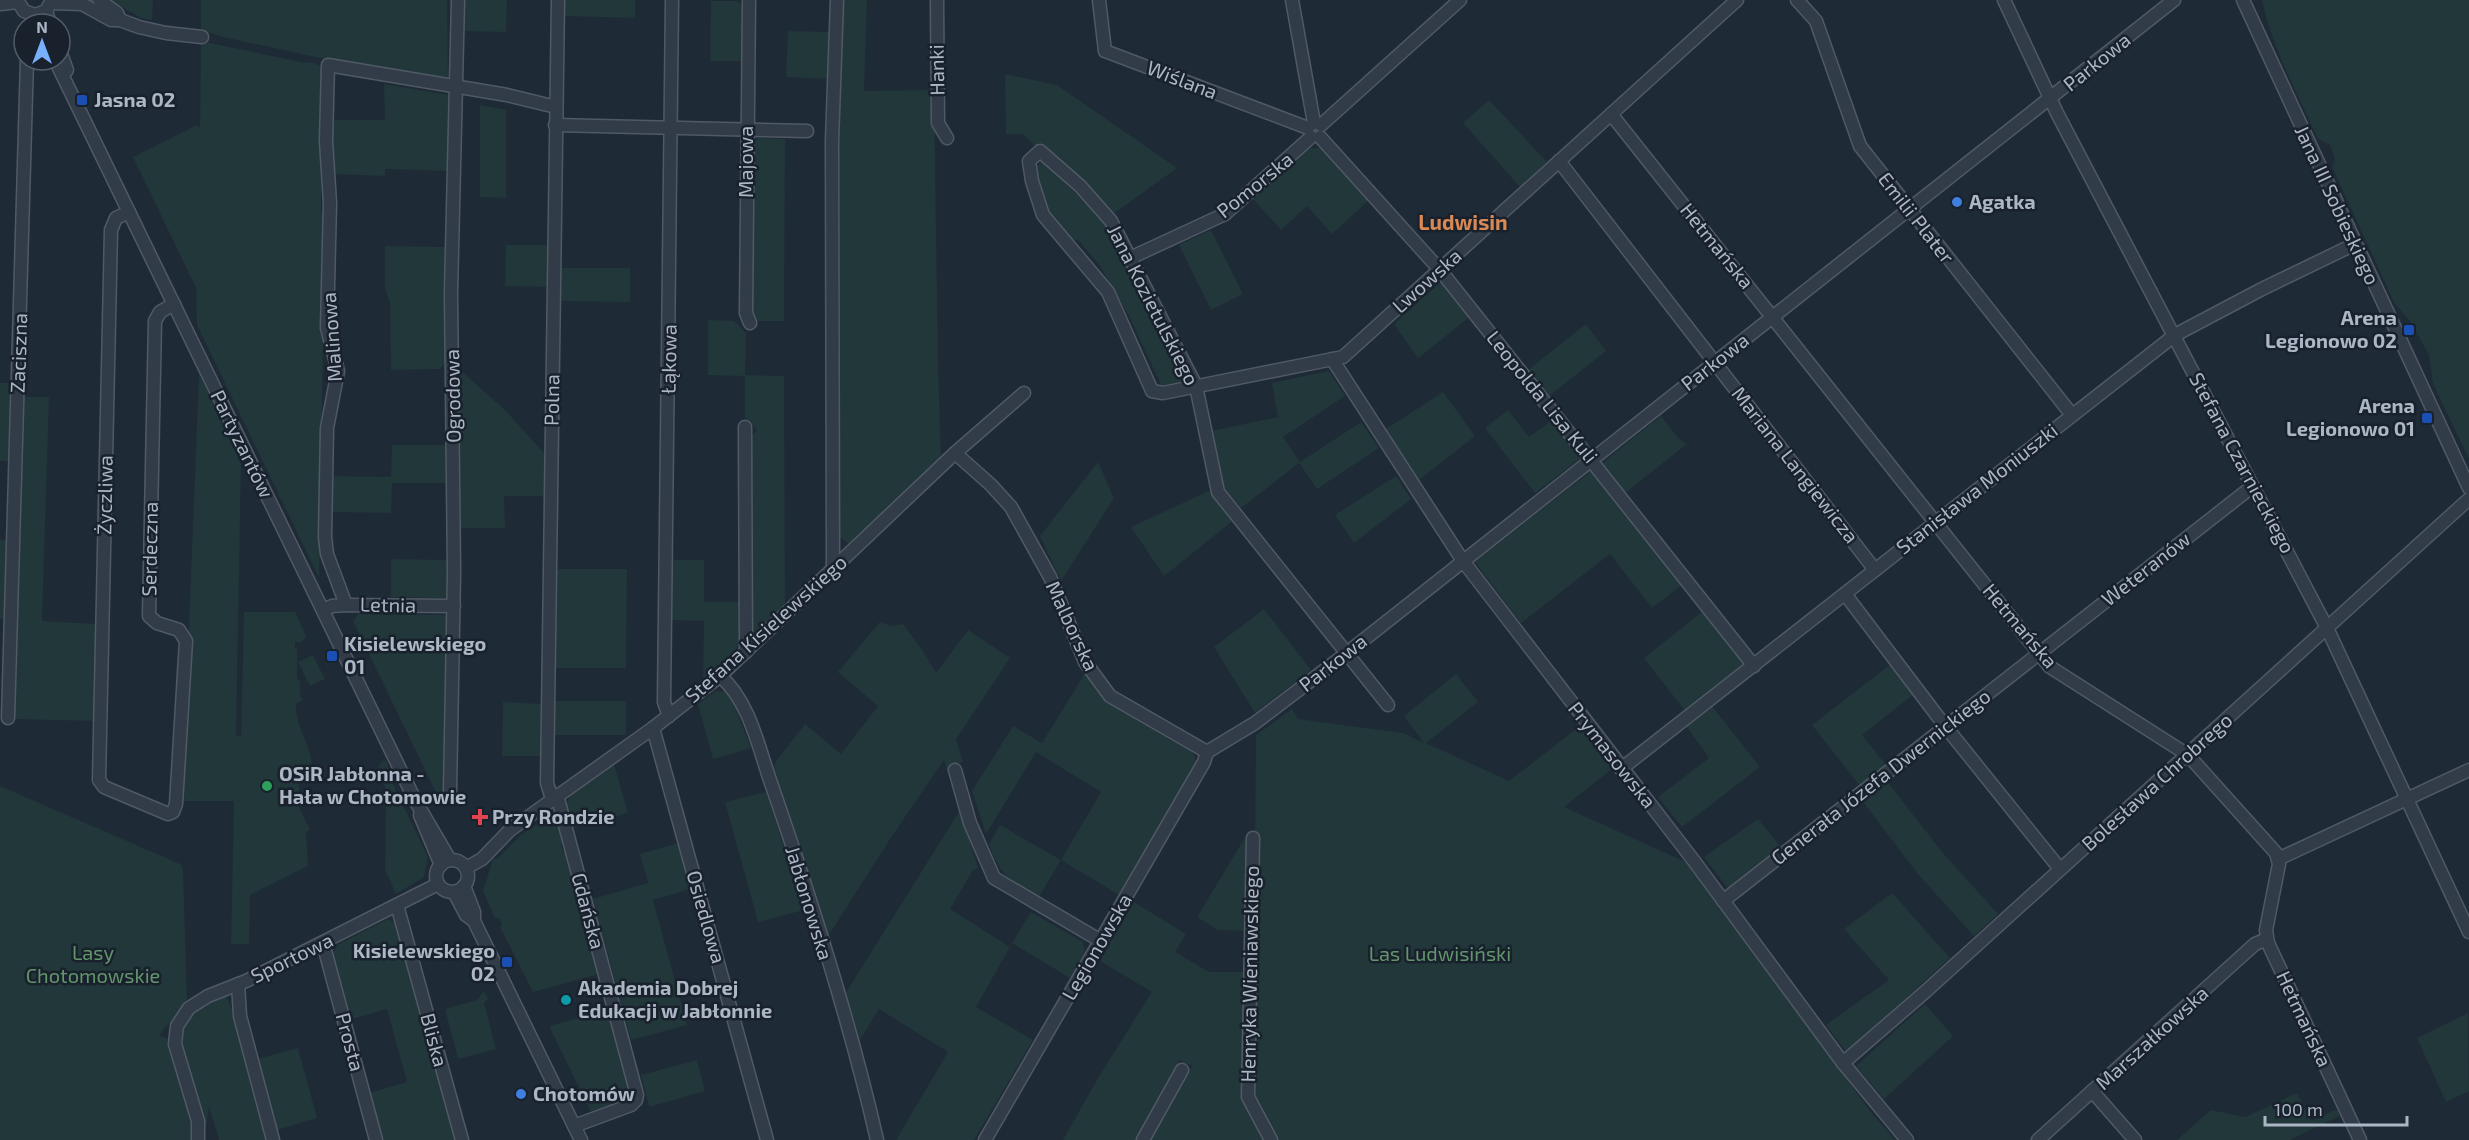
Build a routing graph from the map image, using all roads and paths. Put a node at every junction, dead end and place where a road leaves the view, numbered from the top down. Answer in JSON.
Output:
{"nodes":[{"id":1,"x":99,"y":0,"type":"edge"},
{"id":2,"x":458,"y":0,"type":"edge"},
{"id":3,"x":558,"y":0,"type":"edge"},
{"id":4,"x":672,"y":0,"type":"edge"},
{"id":5,"x":749,"y":0,"type":"edge"},
{"id":6,"x":837,"y":0,"type":"edge"},
{"id":7,"x":936,"y":0,"type":"edge"},
{"id":8,"x":1099,"y":0,"type":"edge"},
{"id":9,"x":1292,"y":0,"type":"edge"},
{"id":10,"x":1460,"y":0,"type":"edge"},
{"id":11,"x":1737,"y":0,"type":"edge"},
{"id":12,"x":1797,"y":0,"type":"edge"},
{"id":13,"x":2004,"y":0,"type":"edge"},
{"id":14,"x":2174,"y":0,"type":"edge"},
{"id":15,"x":2243,"y":0,"type":"edge"},
{"id":16,"x":2252,"y":0,"type":"edge"},
{"id":17,"x":18,"y":1,"type":"edge"},
{"id":18,"x":0,"y":4,"type":"edge"},
{"id":19,"x":45,"y":11,"type":"edge"},
{"id":20,"x":2251,"y":19,"type":"junction"},
{"id":21,"x":120,"y":20,"type":"junction"},
{"id":22,"x":202,"y":37,"type":"dead end"},
{"id":23,"x":27,"y":72,"type":"edge"},
{"id":24,"x":61,"y":72,"type":"edge"},
{"id":25,"x":67,"y":72,"type":"edge"},
{"id":26,"x":69,"y":86,"type":"junction"},
{"id":27,"x":456,"y":86,"type":"junction"},
{"id":28,"x":2050,"y":99,"type":"junction"},
{"id":29,"x":556,"y":107,"type":"junction"},
{"id":30,"x":1611,"y":114,"type":"junction"},
{"id":31,"x":555,"y":125,"type":"junction"},
{"id":32,"x":672,"y":129,"type":"junction"},
{"id":33,"x":1315,"y":130,"type":"junction"},
{"id":34,"x":746,"y":131,"type":"junction"},
{"id":35,"x":807,"y":131,"type":"dead end"},
{"id":36,"x":947,"y":138,"type":"dead end"},
{"id":37,"x":1559,"y":161,"type":"junction"},
{"id":38,"x":1909,"y":210,"type":"junction"},
{"id":39,"x":129,"y":212,"type":"junction"},
{"id":40,"x":2355,"y":244,"type":"junction"},
{"id":41,"x":1130,"y":258,"type":"junction"},
{"id":42,"x":1440,"y":270,"type":"junction"},
{"id":43,"x":174,"y":304,"type":"junction"},
{"id":44,"x":1773,"y":316,"type":"junction"},
{"id":45,"x":750,"y":323,"type":"dead end"},
{"id":46,"x":2175,"y":335,"type":"junction"},
{"id":47,"x":1332,"y":359,"type":"junction"},
{"id":48,"x":1715,"y":362,"type":"junction"},
{"id":49,"x":1196,"y":386,"type":"junction"},
{"id":50,"x":1151,"y":390,"type":"joint"},
{"id":51,"x":1024,"y":393,"type":"dead end"},
{"id":52,"x":2072,"y":415,"type":"junction"},
{"id":53,"x":745,"y":427,"type":"dead end"},
{"id":54,"x":955,"y":453,"type":"junction"},
{"id":55,"x":1592,"y":459,"type":"junction"},
{"id":56,"x":2253,"y":486,"type":"junction"},
{"id":57,"x":2469,"y":488,"type":"edge"},
{"id":58,"x":2469,"y":499,"type":"edge"},
{"id":59,"x":1936,"y":522,"type":"junction"},
{"id":60,"x":1462,"y":561,"type":"junction"},
{"id":61,"x":833,"y":569,"type":"junction"},
{"id":62,"x":1875,"y":570,"type":"junction"},
{"id":63,"x":1845,"y":594,"type":"junction"},
{"id":64,"x":346,"y":605,"type":"junction"},
{"id":65,"x":454,"y":606,"type":"junction"},
{"id":66,"x":323,"y":610,"type":"junction"},
{"id":67,"x":2327,"y":628,"type":"junction"},
{"id":68,"x":746,"y":652,"type":"junction"},
{"id":69,"x":2039,"y":652,"type":"junction"},
{"id":70,"x":1347,"y":653,"type":"junction"},
{"id":71,"x":1754,"y":666,"type":"junction"},
{"id":72,"x":720,"y":676,"type":"junction"},
{"id":73,"x":1388,"y":705,"type":"dead end"},
{"id":74,"x":669,"y":716,"type":"junction"},
{"id":75,"x":8,"y":718,"type":"dead end"},
{"id":76,"x":1945,"y":726,"type":"junction"},
{"id":77,"x":653,"y":728,"type":"junction"},
{"id":78,"x":1207,"y":752,"type":"junction"},
{"id":79,"x":2188,"y":755,"type":"junction"},
{"id":80,"x":1621,"y":769,"type":"junction"},
{"id":81,"x":955,"y":770,"type":"dead end"},
{"id":82,"x":2469,"y":770,"type":"edge"},
{"id":83,"x":104,"y":787,"type":"joint"},
{"id":84,"x":450,"y":792,"type":"dead end"},
{"id":85,"x":555,"y":797,"type":"junction"},
{"id":86,"x":2407,"y":799,"type":"junction"},
{"id":87,"x":1253,"y":838,"type":"dead end"},
{"id":88,"x":2278,"y":859,"type":"junction"},
{"id":89,"x":446,"y":863,"type":"junction"},
{"id":90,"x":466,"y":868,"type":"junction"},
{"id":91,"x":2060,"y":869,"type":"junction"},
{"id":92,"x":438,"y":884,"type":"junction"},
{"id":93,"x":459,"y":889,"type":"junction"},
{"id":94,"x":1724,"y":901,"type":"junction"},
{"id":95,"x":397,"y":905,"type":"junction"},
{"id":96,"x":2469,"y":932,"type":"edge"},
{"id":97,"x":2267,"y":939,"type":"junction"},
{"id":98,"x":1101,"y":941,"type":"junction"},
{"id":99,"x":323,"y":943,"type":"junction"},
{"id":100,"x":238,"y":984,"type":"junction"},
{"id":101,"x":1843,"y":1063,"type":"junction"},
{"id":102,"x":1182,"y":1070,"type":"dead end"},
{"id":103,"x":2092,"y":1091,"type":"junction"},
{"id":104,"x":574,"y":1126,"type":"junction"},
{"id":105,"x":198,"y":1140,"type":"edge"},
{"id":106,"x":273,"y":1140,"type":"edge"},
{"id":107,"x":376,"y":1140,"type":"edge"},
{"id":108,"x":462,"y":1140,"type":"edge"},
{"id":109,"x":581,"y":1140,"type":"edge"},
{"id":110,"x":767,"y":1140,"type":"edge"},
{"id":111,"x":877,"y":1140,"type":"edge"},
{"id":112,"x":985,"y":1140,"type":"edge"},
{"id":113,"x":1143,"y":1140,"type":"edge"},
{"id":114,"x":1271,"y":1140,"type":"edge"},
{"id":115,"x":1907,"y":1140,"type":"edge"},
{"id":116,"x":2038,"y":1140,"type":"edge"},
{"id":117,"x":2135,"y":1140,"type":"edge"},
{"id":118,"x":2360,"y":1140,"type":"edge"}],
"edges":[{"from":1,"to":21,"type":"street"},
{"from":2,"to":27,"type":"street","name":"Ogrodowa"},
{"from":3,"to":29,"type":"street","name":"Polna"},
{"from":4,"to":32,"type":"street","name":"Łąkowa"},
{"from":5,"to":34,"type":"street","name":"Majowa"},
{"from":6,"to":61,"type":"street"},
{"from":7,"to":36,"type":"street","name":"Hanki"},
{"from":8,"to":33,"type":"street","name":"Wiślana"},
{"from":9,"to":33,"type":"street"},
{"from":10,"to":33,"type":"street","name":"Pomorska"},
{"from":11,"to":30,"type":"street","name":"Lwowska"},
{"from":12,"to":38,"type":"street","name":"Emilii Plater"},
{"from":13,"to":28,"type":"street","name":"Stefana Czarnieckiego"},
{"from":14,"to":28,"type":"street","name":"Parkowa"},
{"from":15,"to":20,"type":"street","name":"Jana III Sobieskiego"},
{"from":16,"to":20,"type":"street","name":"Jana III Sobieskiego"},
{"from":17,"to":18,"type":"street"},
{"from":17,"to":19,"type":"street"},
{"from":19,"to":21,"type":"street"},
{"from":20,"to":40,"type":"street","name":"Jana III Sobieskiego"},
{"from":21,"to":22,"type":"street"},
{"from":23,"to":75,"type":"street","name":"Zaciszna"},
{"from":24,"to":26,"type":"street","name":"Partyzantów"},
{"from":25,"to":26,"type":"street","name":"Partyzantów"},
{"from":26,"to":39,"type":"street","name":"Partyzantów"},
{"from":27,"to":29,"type":"street"},
{"from":27,"to":64,"type":"street","name":"Malinowa"},
{"from":27,"to":65,"type":"street","name":"Ogrodowa"},
{"from":28,"to":38,"type":"street","name":"Parkowa"},
{"from":28,"to":46,"type":"street","name":"Stefana Czarnieckiego"},
{"from":29,"to":31,"type":"street","name":"Polna"},
{"from":30,"to":37,"type":"street","name":"Lwowska"},
{"from":30,"to":44,"type":"street","name":"Hetmańska"},
{"from":31,"to":32,"type":"street"},
{"from":31,"to":85,"type":"street","name":"Polna"},
{"from":32,"to":34,"type":"street"},
{"from":32,"to":74,"type":"street","name":"Łąkowa"},
{"from":33,"to":41,"type":"street","name":"Pomorska"},
{"from":33,"to":42,"type":"street","name":"Leopolda Lisa Kuli"},
{"from":34,"to":35,"type":"street"},
{"from":34,"to":45,"type":"street","name":"Majowa"},
{"from":37,"to":42,"type":"street","name":"Lwowska"},
{"from":37,"to":48,"type":"street","name":"Mariana Langiewicza"},
{"from":38,"to":44,"type":"street","name":"Parkowa"},
{"from":38,"to":52,"type":"street","name":"Emilii Plater"},
{"from":39,"to":43,"type":"street","name":"Partyzantów"},
{"from":39,"to":83,"type":"street","name":"Życzliwa"},
{"from":40,"to":46,"type":"street","name":"Stanisława Moniuszki"},
{"from":40,"to":57,"type":"street","name":"Jana III Sobieskiego"},
{"from":41,"to":49,"type":"street","name":"Jana Kozietulskiego"},
{"from":41,"to":50,"type":"street","name":"Jana Kozietulskiego"},
{"from":42,"to":47,"type":"street","name":"Lwowska"},
{"from":42,"to":55,"type":"street","name":"Leopolda Lisa Kuli"},
{"from":43,"to":66,"type":"street","name":"Partyzantów"},
{"from":43,"to":83,"type":"street","name":"Serdeczna"},
{"from":44,"to":48,"type":"street","name":"Parkowa"},
{"from":44,"to":59,"type":"street","name":"Hetmańska"},
{"from":46,"to":52,"type":"street","name":"Stanisława Moniuszki"},
{"from":46,"to":56,"type":"street","name":"Stefana Czarnieckiego"},
{"from":47,"to":49,"type":"street","name":"Lwowska"},
{"from":47,"to":60,"type":"street","name":"Prymasowska"},
{"from":48,"to":55,"type":"street","name":"Parkowa"},
{"from":48,"to":62,"type":"street","name":"Mariana Langiewicza"},
{"from":49,"to":50,"type":"street","name":"Lwowska"},
{"from":49,"to":70,"type":"street","name":"Jana Kozietulskiego"},
{"from":51,"to":54,"type":"street","name":"Stefana Kisielewskiego"},
{"from":52,"to":59,"type":"street","name":"Stanisława Moniuszki"},
{"from":53,"to":68,"type":"street"},
{"from":54,"to":61,"type":"street","name":"Stefana Kisielewskiego"},
{"from":54,"to":78,"type":"street","name":"Malborska"},
{"from":55,"to":60,"type":"street","name":"Parkowa"},
{"from":55,"to":71,"type":"street","name":"Leopolda Lisa Kuli"},
{"from":56,"to":67,"type":"street","name":"Stefana Czarnieckiego"},
{"from":56,"to":69,"type":"street","name":"Weteranów"},
{"from":58,"to":67,"type":"street","name":"Bolesława Chrobrego"},
{"from":59,"to":62,"type":"street","name":"Stanisława Moniuszki"},
{"from":59,"to":69,"type":"street","name":"Hetmańska"},
{"from":60,"to":70,"type":"street","name":"Parkowa"},
{"from":60,"to":80,"type":"street","name":"Prymasowska"},
{"from":61,"to":68,"type":"street","name":"Stefana Kisielewskiego"},
{"from":62,"to":63,"type":"street","name":"Stanisława Moniuszki"},
{"from":63,"to":71,"type":"street","name":"Stanisława Moniuszki"},
{"from":63,"to":76,"type":"street"},
{"from":64,"to":65,"type":"street","name":"Letnia"},
{"from":64,"to":66,"type":"street","name":"Letnia"},
{"from":65,"to":84,"type":"street","name":"Ogrodowa"},
{"from":66,"to":89,"type":"street","name":"Partyzantów"},
{"from":67,"to":79,"type":"street","name":"Bolesława Chrobrego"},
{"from":67,"to":86,"type":"street","name":"Stefana Czarnieckiego"},
{"from":68,"to":72,"type":"street","name":"Stefana Kisielewskiego"},
{"from":69,"to":76,"type":"street","name":"Generała Józefa Dwernickiego"},
{"from":69,"to":79,"type":"street","name":"Hetmańska"},
{"from":70,"to":73,"type":"street","name":"Jana Kozietulskiego"},
{"from":70,"to":78,"type":"street","name":"Parkowa"},
{"from":71,"to":80,"type":"street","name":"Stanisława Moniuszki"},
{"from":72,"to":74,"type":"street","name":"Stefana Kisielewskiego"},
{"from":72,"to":111,"type":"street","name":"Jabłonowska"},
{"from":74,"to":77,"type":"street","name":"Stefana Kisielewskiego"},
{"from":76,"to":91,"type":"street"},
{"from":76,"to":94,"type":"street","name":"Generała Józefa Dwernickiego"},
{"from":77,"to":85,"type":"street","name":"Stefana Kisielewskiego"},
{"from":77,"to":110,"type":"street","name":"Osiedlowa"},
{"from":78,"to":98,"type":"street","name":"Legionowska"},
{"from":79,"to":88,"type":"street","name":"Hetmańska"},
{"from":79,"to":91,"type":"street","name":"Bolesława Chrobrego"},
{"from":80,"to":94,"type":"street","name":"Prymasowska"},
{"from":81,"to":98,"type":"street"},
{"from":82,"to":86,"type":"street"},
{"from":85,"to":90,"type":"street","name":"Stefana Kisielewskiego"},
{"from":85,"to":104,"type":"street","name":"Gdańska"},
{"from":86,"to":88,"type":"street"},
{"from":86,"to":96,"type":"street","name":"Stefana Czarnieckiego"},
{"from":87,"to":114,"type":"street","name":"Henryka Wieniawskiego"},
{"from":88,"to":97,"type":"street","name":"Hetmańska"},
{"from":89,"to":90,"type":"street"},
{"from":89,"to":92,"type":"street"},
{"from":90,"to":93,"type":"street"},
{"from":91,"to":101,"type":"street","name":"Bolesława Chrobrego"},
{"from":92,"to":93,"type":"street"},
{"from":92,"to":95,"type":"street","name":"Sportowa"},
{"from":93,"to":104,"type":"street"},
{"from":94,"to":101,"type":"street","name":"Prymasowska"},
{"from":95,"to":99,"type":"street","name":"Sportowa"},
{"from":95,"to":108,"type":"street","name":"Bliska"},
{"from":97,"to":103,"type":"street","name":"Marszałkowska"},
{"from":97,"to":118,"type":"street","name":"Hetmańska"},
{"from":98,"to":112,"type":"street","name":"Legionowska"},
{"from":99,"to":100,"type":"street","name":"Sportowa"},
{"from":99,"to":107,"type":"street","name":"Prosta"},
{"from":100,"to":105,"type":"street","name":"Sportowa"},
{"from":100,"to":106,"type":"street"},
{"from":101,"to":115,"type":"street","name":"Prymasowska"},
{"from":102,"to":113,"type":"street"},
{"from":103,"to":116,"type":"street","name":"Marszałkowska"},
{"from":103,"to":117,"type":"street"},
{"from":104,"to":109,"type":"street"}]}
